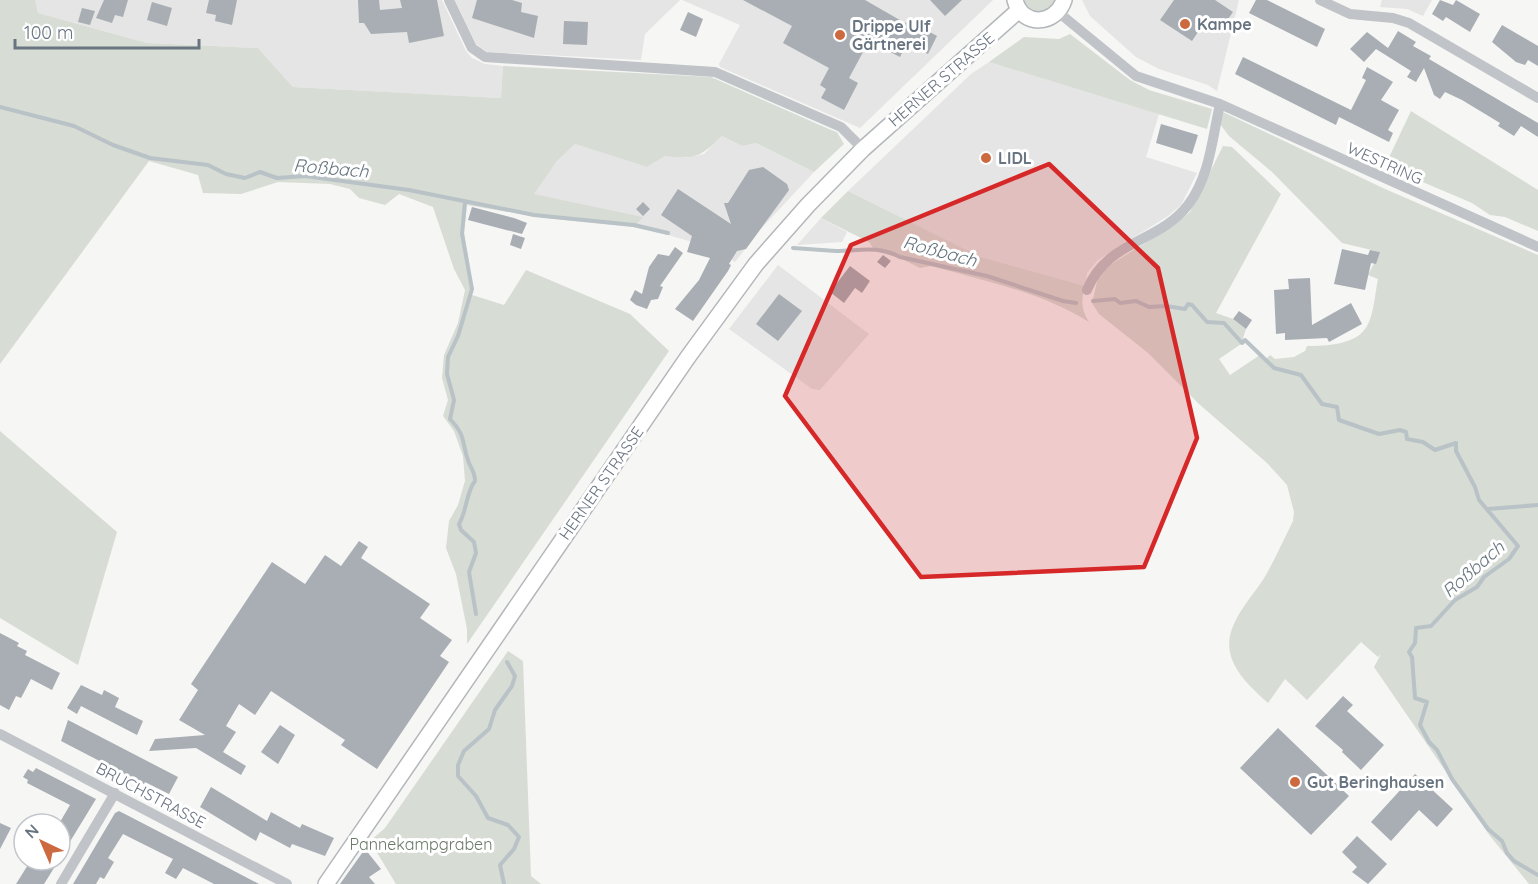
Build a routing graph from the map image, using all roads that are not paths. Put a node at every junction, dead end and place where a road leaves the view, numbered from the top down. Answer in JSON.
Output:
{"nodes":[{"id":1,"x":449,"y":0,"type":"edge"},
{"id":2,"x":1320,"y":0,"type":"edge"},
{"id":3,"x":1017,"y":5,"type":"edge"},
{"id":4,"x":1061,"y":6,"type":"edge"},
{"id":5,"x":1538,"y":98,"type":"edge"},
{"id":6,"x":1220,"y":104,"type":"junction"},
{"id":7,"x":863,"y":149,"type":"junction"},
{"id":8,"x":1538,"y":247,"type":"edge"},
{"id":9,"x":1087,"y":290,"type":"dead end"},
{"id":10,"x":0,"y":734,"type":"edge"},
{"id":11,"x":115,"y":793,"type":"junction"},
{"id":12,"x":61,"y":884,"type":"edge"},
{"id":13,"x":287,"y":884,"type":"edge"},
{"id":14,"x":326,"y":884,"type":"edge"}],
"edges":[{"from":1,"to":7,"type":"street"},
{"from":2,"to":5,"type":"street"},
{"from":3,"to":4,"type":"main road"},
{"from":3,"to":7,"type":"main road","name":"HERNER STRASSE"},
{"from":4,"to":6,"type":"street","name":"WESTRING"},
{"from":6,"to":8,"type":"street","name":"WESTRING"},
{"from":6,"to":9,"type":"street"},
{"from":7,"to":14,"type":"main road","name":"HERNER STRASSE"},
{"from":10,"to":11,"type":"street","name":"BRUCHSTRASSE"},
{"from":11,"to":12,"type":"street"},
{"from":11,"to":13,"type":"street","name":"BRUCHSTRASSE"}]}
